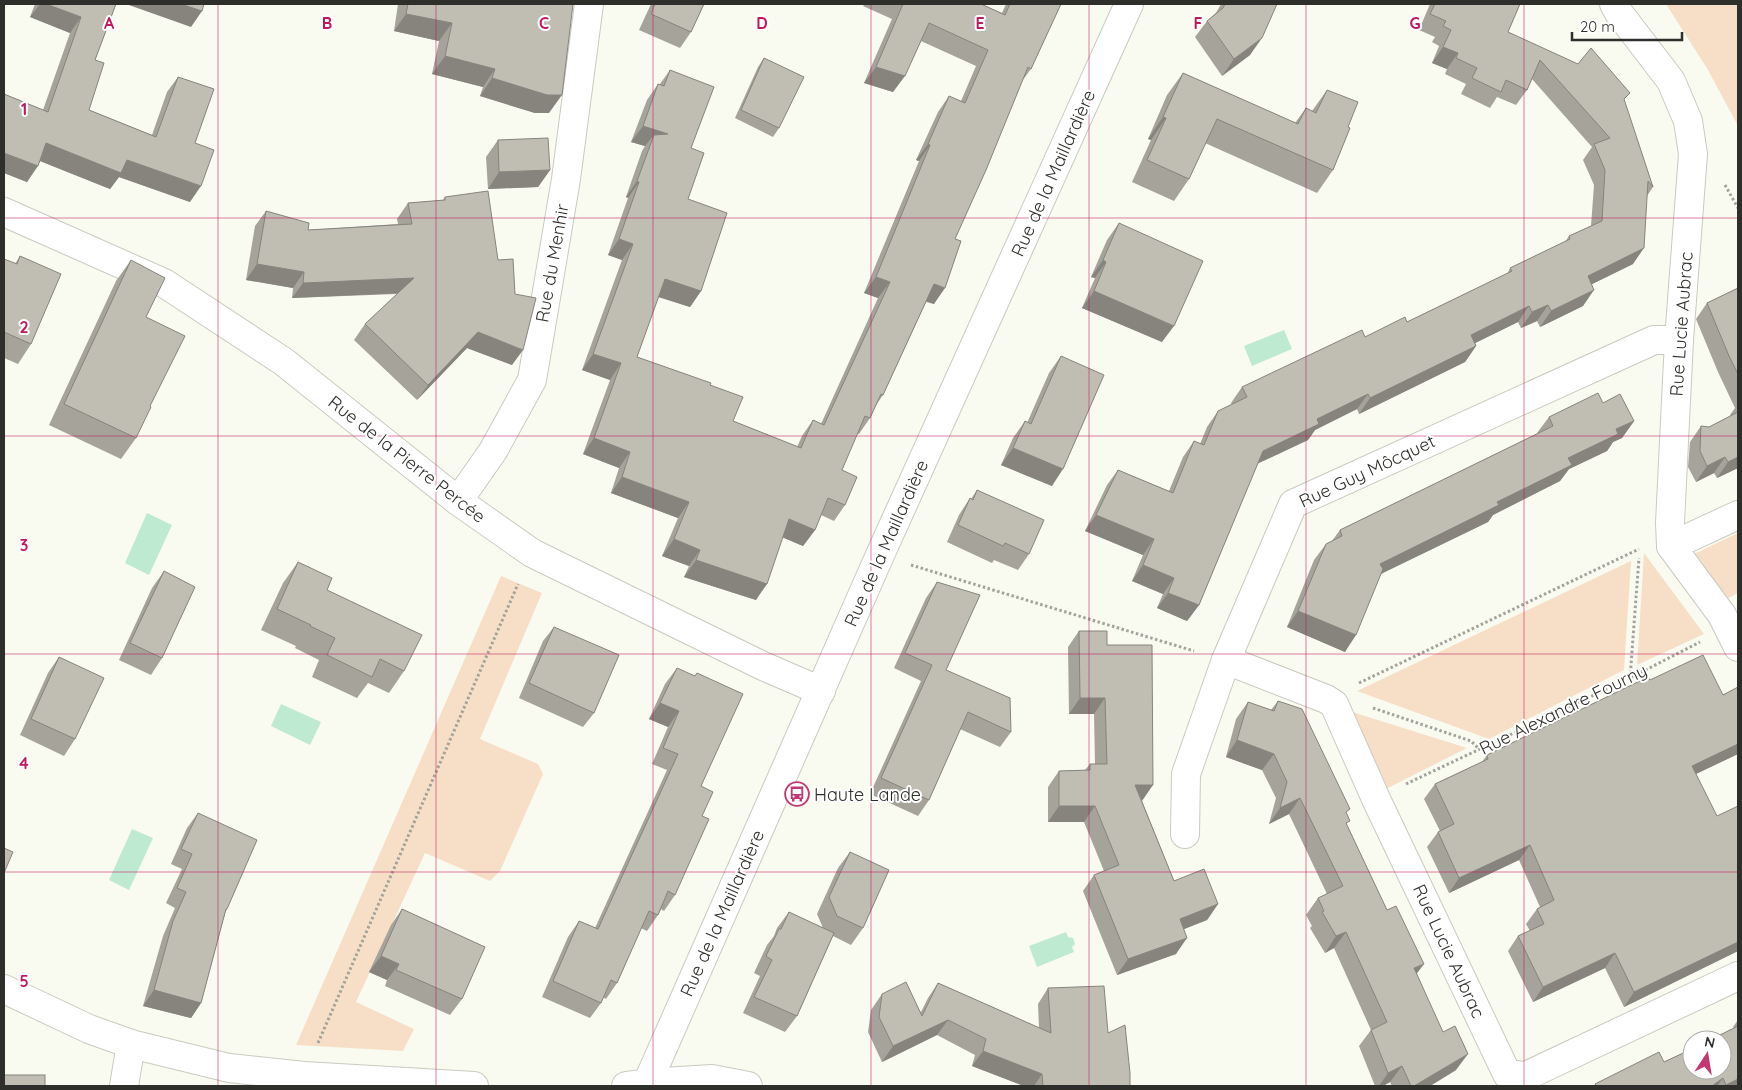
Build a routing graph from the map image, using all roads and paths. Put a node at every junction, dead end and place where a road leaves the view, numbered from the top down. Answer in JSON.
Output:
{"nodes":[{"id":1,"x":589,"y":4,"type":"edge"},
{"id":2,"x":1129,"y":4,"type":"edge"},
{"id":3,"x":1614,"y":4,"type":"edge"},
{"id":4,"x":4,"y":212,"type":"edge"},
{"id":5,"x":1679,"y":340,"type":"junction"},
{"id":6,"x":458,"y":501,"type":"junction"},
{"id":7,"x":1738,"y":516,"type":"edge"},
{"id":8,"x":1671,"y":540,"type":"junction"},
{"id":9,"x":532,"y":554,"type":"junction"},
{"id":10,"x":880,"y":555,"type":"junction"},
{"id":11,"x":1730,"y":611,"type":"edge"},
{"id":12,"x":1738,"y":647,"type":"edge"},
{"id":13,"x":1226,"y":660,"type":"junction"},
{"id":14,"x":821,"y":691,"type":"junction"},
{"id":15,"x":1330,"y":702,"type":"junction"},
{"id":16,"x":1479,"y":749,"type":"junction"},
{"id":17,"x":1376,"y":799,"type":"junction"},
{"id":18,"x":1185,"y":834,"type":"dead end"},
{"id":19,"x":1738,"y":976,"type":"edge"},
{"id":20,"x":4,"y":989,"type":"edge"},
{"id":21,"x":131,"y":1044,"type":"junction"},
{"id":22,"x":304,"y":1076,"type":"junction"},
{"id":23,"x":640,"y":1085,"type":"edge"},
{"id":24,"x":124,"y":1086,"type":"edge"},
{"id":25,"x":474,"y":1086,"type":"edge"},
{"id":26,"x":748,"y":1086,"type":"edge"}],
"edges":[{"from":1,"to":6,"type":"street","name":"Rue du Menhir"},
{"from":2,"to":10,"type":"street","name":"Rue de la Maillardière"},
{"from":3,"to":5,"type":"street","name":"Rue Lucie Aubrac"},
{"from":4,"to":6,"type":"street","name":"Rue de la Pierre Percée"},
{"from":5,"to":8,"type":"street","name":"Rue Lucie Aubrac"},
{"from":5,"to":13,"type":"street","name":"Rue Guy Môcquet"},
{"from":6,"to":9,"type":"street","name":"Rue de la Pierre Percée"},
{"from":7,"to":8,"type":"street"},
{"from":8,"to":11,"type":"street"},
{"from":8,"to":15,"type":"path"},
{"from":9,"to":14,"type":"street","name":"Rue de la Pierre Percée"},
{"from":9,"to":22,"type":"path"},
{"from":10,"to":13,"type":"path"},
{"from":10,"to":14,"type":"street","name":"Rue de la Maillardière"},
{"from":11,"to":12,"type":"street"},
{"from":11,"to":16,"type":"path","name":"Rue Alexandre Fourny"},
{"from":13,"to":15,"type":"street"},
{"from":13,"to":18,"type":"street","name":"Rue Guy Môcquet"},
{"from":14,"to":23,"type":"street","name":"Rue de la Maillardière"},
{"from":15,"to":16,"type":"path"},
{"from":15,"to":17,"type":"street","name":"Rue Lucie Aubrac"},
{"from":16,"to":17,"type":"path","name":"Rue Alexandre Fourny"},
{"from":17,"to":19,"type":"street","name":"Rue Lucie Aubrac"},
{"from":20,"to":21,"type":"street"},
{"from":21,"to":22,"type":"street"},
{"from":21,"to":24,"type":"street"},
{"from":22,"to":25,"type":"street"},
{"from":23,"to":26,"type":"street"}]}
